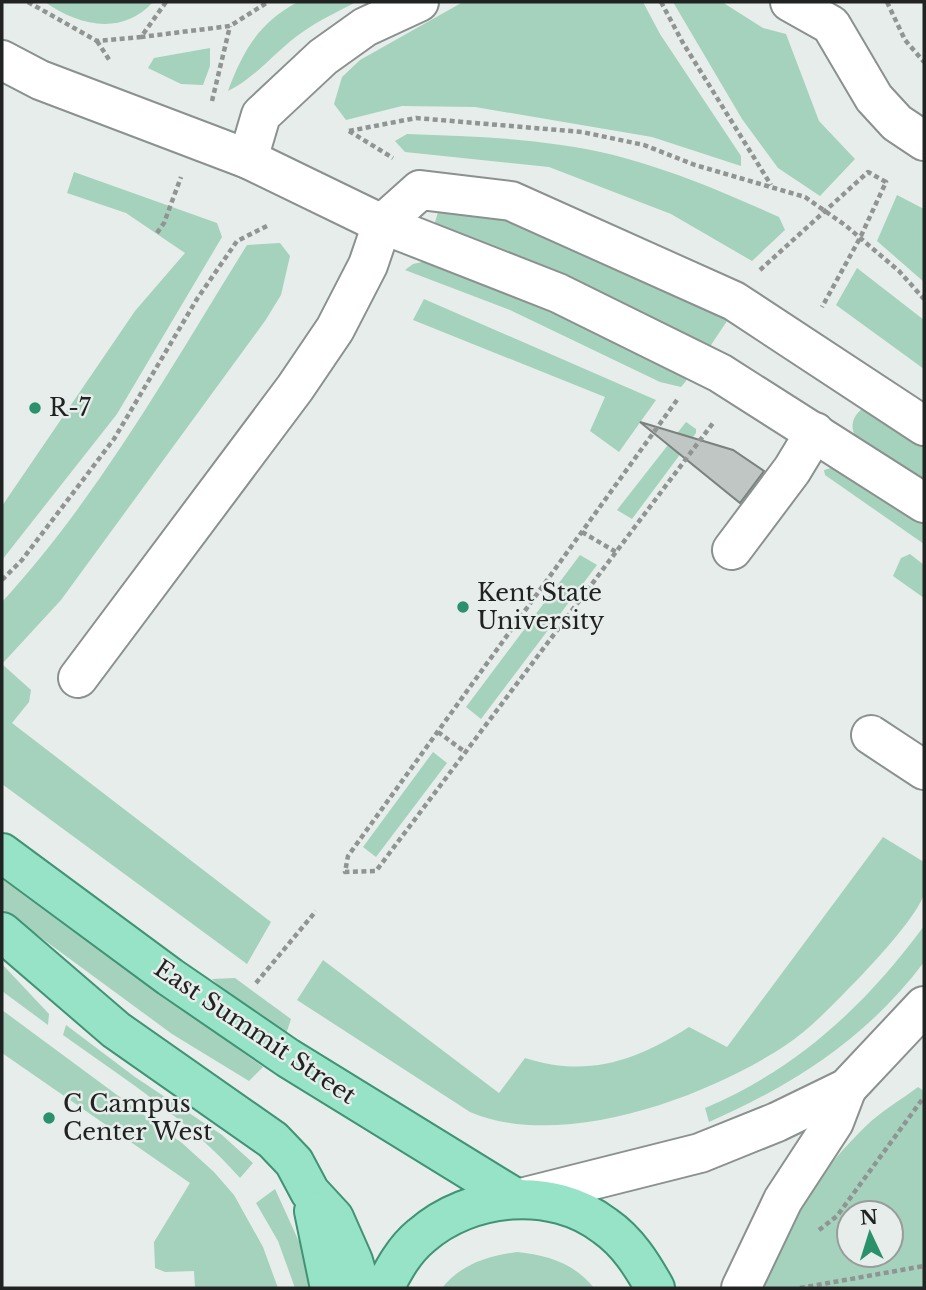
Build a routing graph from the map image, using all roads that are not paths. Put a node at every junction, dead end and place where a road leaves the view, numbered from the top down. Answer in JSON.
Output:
{"nodes":[{"id":1,"x":419,"y":2,"type":"edge"},
{"id":2,"x":790,"y":2,"type":"edge"},
{"id":3,"x":2,"y":60,"type":"edge"},
{"id":4,"x":924,"y":141,"type":"edge"},
{"id":5,"x":248,"y":159,"type":"junction"},
{"id":6,"x":382,"y":224,"type":"junction"},
{"id":7,"x":924,"y":426,"type":"edge"},
{"id":8,"x":815,"y":432,"type":"junction"},
{"id":9,"x":924,"y":503,"type":"edge"},
{"id":10,"x":732,"y":550,"type":"dead end"},
{"id":11,"x":78,"y":678,"type":"dead end"},
{"id":12,"x":871,"y":735,"type":"dead end"},
{"id":13,"x":924,"y":770,"type":"edge"},
{"id":14,"x":2,"y":853,"type":"edge"},
{"id":15,"x":2,"y":932,"type":"edge"},
{"id":16,"x":924,"y":1006,"type":"edge"},
{"id":17,"x":847,"y":1088,"type":"junction"},
{"id":18,"x":310,"y":1192,"type":"junction"},
{"id":19,"x":517,"y":1199,"type":"junction"},
{"id":20,"x":330,"y":1288,"type":"edge"},
{"id":21,"x":361,"y":1288,"type":"edge"},
{"id":22,"x":384,"y":1288,"type":"edge"},
{"id":23,"x":655,"y":1288,"type":"edge"},
{"id":24,"x":741,"y":1288,"type":"edge"}],
"edges":[{"from":1,"to":5,"type":"street"},
{"from":2,"to":4,"type":"street"},
{"from":3,"to":5,"type":"street"},
{"from":5,"to":6,"type":"street"},
{"from":6,"to":7,"type":"street"},
{"from":6,"to":8,"type":"street"},
{"from":6,"to":11,"type":"street"},
{"from":8,"to":9,"type":"street"},
{"from":8,"to":10,"type":"street"},
{"from":12,"to":13,"type":"street"},
{"from":14,"to":19,"type":"main road","name":"East Summit Street"},
{"from":15,"to":18,"type":"main road"},
{"from":16,"to":17,"type":"street"},
{"from":17,"to":19,"type":"street"},
{"from":17,"to":24,"type":"street"},
{"from":18,"to":20,"type":"main road"},
{"from":18,"to":21,"type":"main road"},
{"from":19,"to":22,"type":"main road"},
{"from":19,"to":23,"type":"main road"}]}
